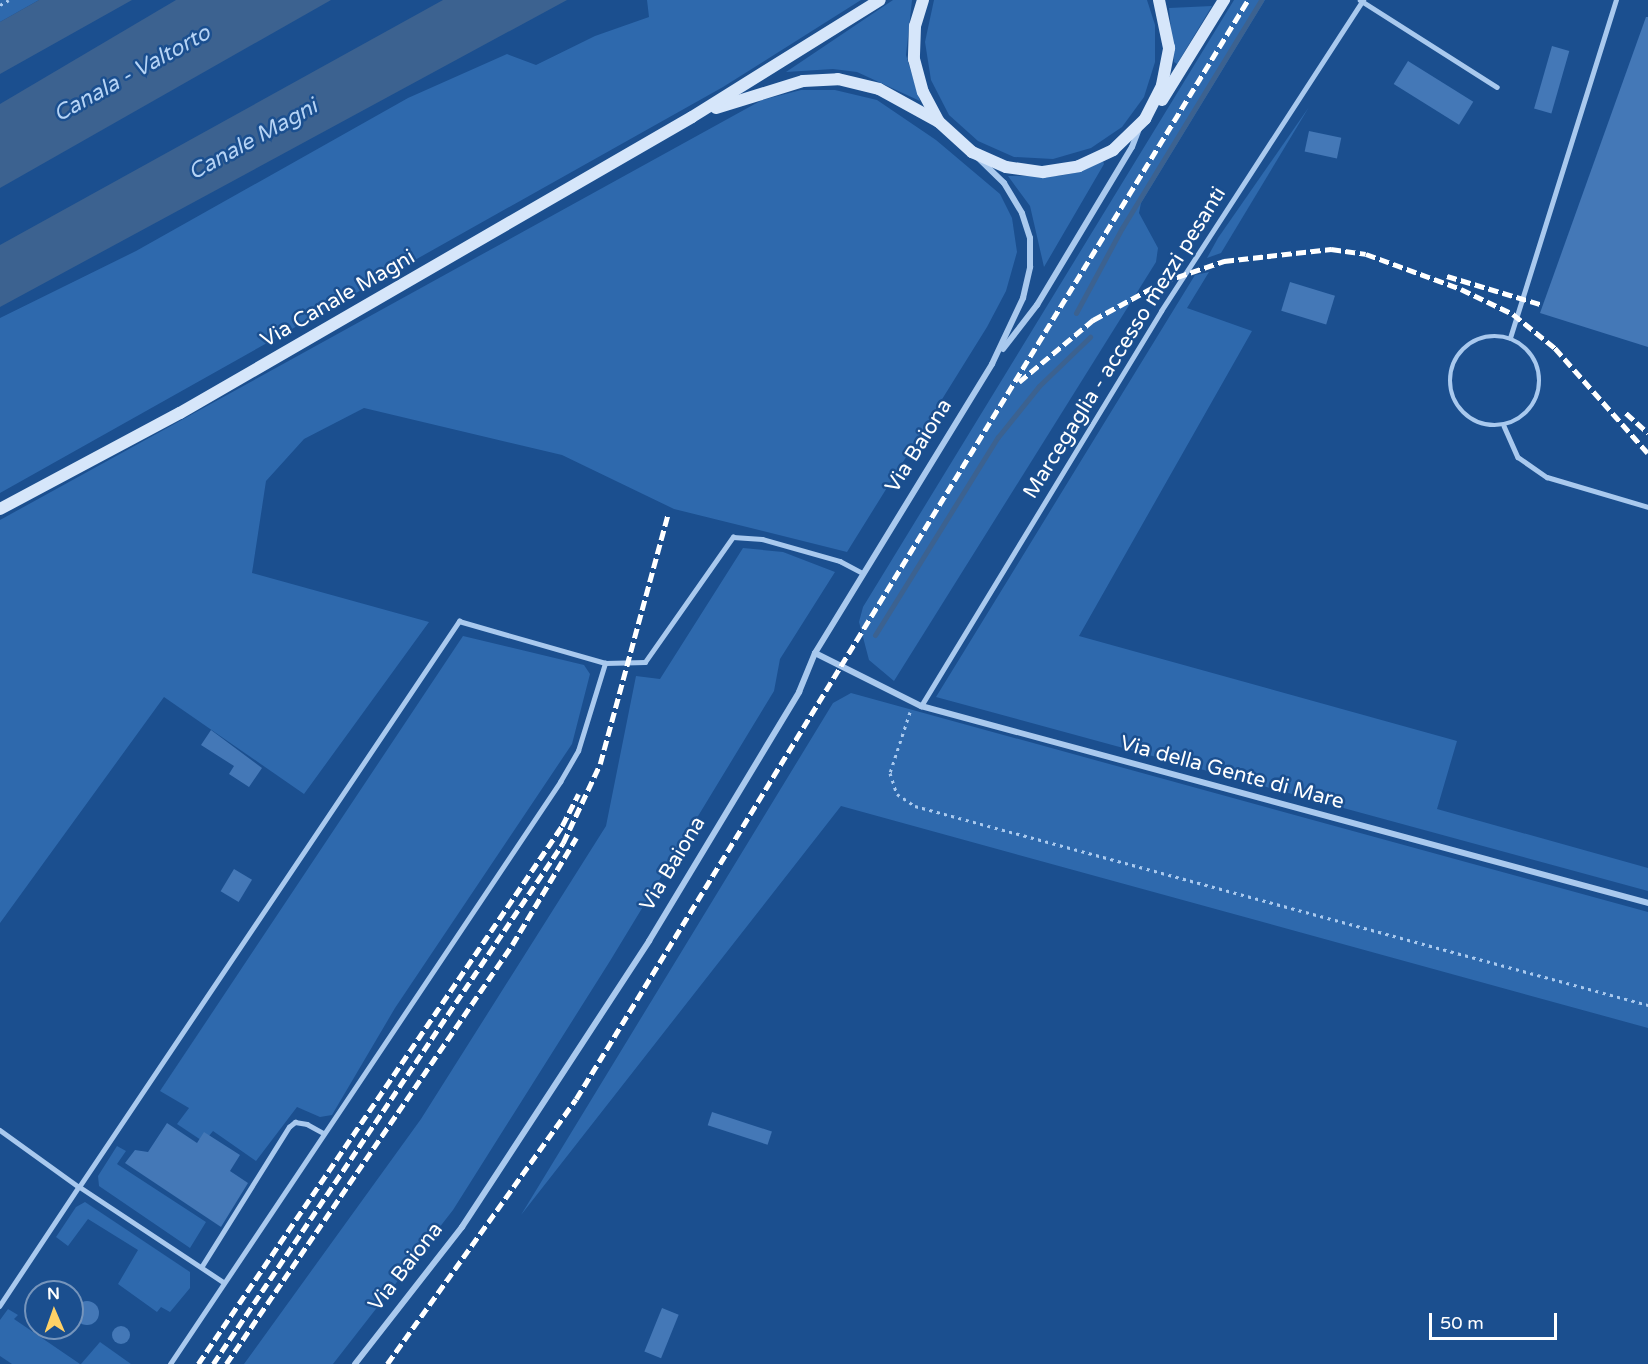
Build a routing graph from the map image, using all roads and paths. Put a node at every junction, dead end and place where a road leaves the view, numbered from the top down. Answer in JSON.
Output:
{"nodes":[{"id":1,"x":9,"y":0,"type":"edge"},
{"id":2,"x":880,"y":0,"type":"edge"},
{"id":3,"x":923,"y":0,"type":"edge"},
{"id":4,"x":1159,"y":0,"type":"edge"},
{"id":5,"x":1224,"y":0,"type":"edge"},
{"id":6,"x":1362,"y":0,"type":"edge"},
{"id":7,"x":1616,"y":0,"type":"edge"},
{"id":8,"x":0,"y":5,"type":"edge"},
{"id":9,"x":1497,"y":87,"type":"dead end"},
{"id":10,"x":692,"y":117,"type":"junction"},
{"id":11,"x":939,"y":122,"type":"junction"},
{"id":12,"x":1143,"y":122,"type":"junction"},
{"id":13,"x":972,"y":152,"type":"junction"},
{"id":14,"x":1510,"y":338,"type":"junction"},
{"id":15,"x":992,"y":364,"type":"junction"},
{"id":16,"x":1504,"y":426,"type":"junction"},
{"id":17,"x":1648,"y":507,"type":"edge"},
{"id":18,"x":0,"y":509,"type":"edge"},
{"id":19,"x":863,"y":573,"type":"junction"},
{"id":20,"x":815,"y":654,"type":"junction"},
{"id":21,"x":605,"y":663,"type":"junction"},
{"id":22,"x":912,"y":704,"type":"junction"},
{"id":23,"x":921,"y":706,"type":"junction"},
{"id":24,"x":1648,"y":903,"type":"edge"},
{"id":25,"x":1648,"y":1005,"type":"edge"},
{"id":26,"x":0,"y":1130,"type":"edge"},
{"id":27,"x":323,"y":1133,"type":"junction"},
{"id":28,"x":79,"y":1187,"type":"junction"},
{"id":29,"x":202,"y":1266,"type":"junction"},
{"id":30,"x":224,"y":1284,"type":"junction"},
{"id":31,"x":0,"y":1306,"type":"edge"},
{"id":32,"x":170,"y":1364,"type":"edge"},
{"id":33,"x":355,"y":1364,"type":"edge"}],
"edges":[{"from":1,"to":8,"type":"path"},
{"from":2,"to":10,"type":"main road","name":"Via Canale Magni"},
{"from":3,"to":11,"type":"main road"},
{"from":4,"to":12,"type":"main road"},
{"from":5,"to":12,"type":"main road","name":"Via Baiona"},
{"from":6,"to":9,"type":"lane"},
{"from":6,"to":23,"type":"lane","name":"Marcegaglia - accesso mezzi pesanti"},
{"from":7,"to":14,"type":"lane"},
{"from":10,"to":11,"type":"main road","name":"Via Canale Magni"},
{"from":10,"to":18,"type":"main road","name":"Via Canale Magni"},
{"from":11,"to":13,"type":"main road"},
{"from":12,"to":13,"type":"main road"},
{"from":12,"to":15,"type":"street","name":"Via Baiona"},
{"from":13,"to":15,"type":"street","name":"Via Baiona"},
{"from":14,"to":16,"type":"lane"},
{"from":14,"to":16,"type":"lane"},
{"from":15,"to":19,"type":"street","name":"Via Baiona"},
{"from":16,"to":17,"type":"lane"},
{"from":19,"to":20,"type":"street","name":"Via Baiona"},
{"from":19,"to":21,"type":"lane"},
{"from":20,"to":22,"type":"street","name":"Via della Gente di Mare"},
{"from":20,"to":33,"type":"street","name":"Via Baiona"},
{"from":21,"to":27,"type":"lane"},
{"from":21,"to":28,"type":"lane"},
{"from":22,"to":23,"type":"street","name":"Via della Gente di Mare"},
{"from":22,"to":25,"type":"path"},
{"from":23,"to":24,"type":"street","name":"Via della Gente di Mare"},
{"from":26,"to":28,"type":"lane"},
{"from":27,"to":29,"type":"lane"},
{"from":27,"to":30,"type":"lane"},
{"from":28,"to":29,"type":"lane"},
{"from":28,"to":31,"type":"lane"},
{"from":29,"to":30,"type":"lane"},
{"from":30,"to":32,"type":"lane"}]}
